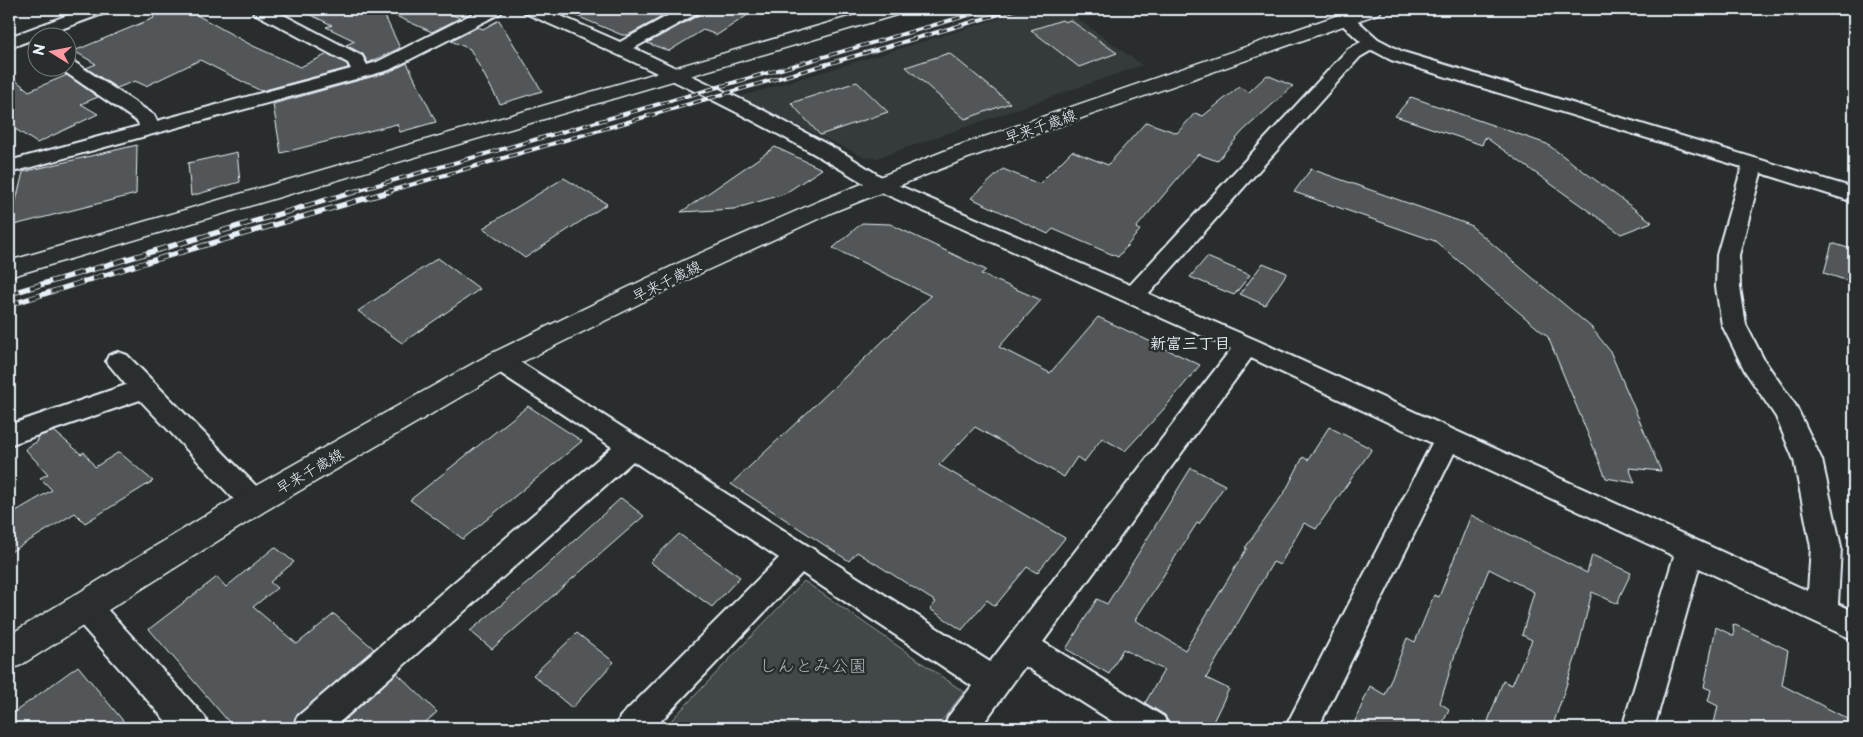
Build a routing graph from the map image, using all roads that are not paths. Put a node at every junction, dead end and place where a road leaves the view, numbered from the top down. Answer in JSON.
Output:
{"nodes":[{"id":1,"x":99,"y":9,"type":"edge"},
{"id":2,"x":260,"y":9,"type":"edge"},
{"id":3,"x":495,"y":9,"type":"edge"},
{"id":4,"x":531,"y":9,"type":"edge"},
{"id":5,"x":692,"y":9,"type":"edge"},
{"id":6,"x":896,"y":9,"type":"edge"},
{"id":7,"x":1372,"y":9,"type":"edge"},
{"id":8,"x":1344,"y":19,"type":"junction"},
{"id":9,"x":24,"y":42,"type":"edge"},
{"id":10,"x":1372,"y":43,"type":"junction"},
{"id":11,"x":621,"y":48,"type":"junction"},
{"id":12,"x":361,"y":72,"type":"junction"},
{"id":13,"x":78,"y":73,"type":"edge"},
{"id":14,"x":677,"y":74,"type":"junction"},
{"id":15,"x":148,"y":130,"type":"junction"},
{"id":16,"x":1753,"y":164,"type":"junction"},
{"id":17,"x":9,"y":167,"type":"edge"},
{"id":18,"x":879,"y":184,"type":"junction"},
{"id":19,"x":1854,"y":195,"type":"edge"},
{"id":20,"x":9,"y":269,"type":"edge"},
{"id":21,"x":1134,"y":296,"type":"junction"},
{"id":22,"x":1247,"y":346,"type":"junction"},
{"id":23,"x":500,"y":360,"type":"junction"},
{"id":24,"x":118,"y":361,"type":"dead end"},
{"id":25,"x":143,"y":389,"type":"junction"},
{"id":26,"x":9,"y":435,"type":"edge"},
{"id":27,"x":1447,"y":440,"type":"junction"},
{"id":28,"x":632,"y":446,"type":"junction"},
{"id":29,"x":254,"y":502,"type":"junction"},
{"id":30,"x":1690,"y":550,"type":"junction"},
{"id":31,"x":800,"y":556,"type":"junction"},
{"id":32,"x":84,"y":606,"type":"junction"},
{"id":33,"x":1822,"y":611,"type":"junction"},
{"id":34,"x":1854,"y":626,"type":"edge"},
{"id":35,"x":1021,"y":646,"type":"junction"},
{"id":36,"x":9,"y":654,"type":"edge"},
{"id":37,"x":994,"y":682,"type":"junction"},
{"id":38,"x":193,"y":728,"type":"edge"},
{"id":39,"x":309,"y":728,"type":"edge"},
{"id":40,"x":632,"y":728,"type":"edge"},
{"id":41,"x":960,"y":728,"type":"edge"},
{"id":42,"x":1152,"y":728,"type":"edge"},
{"id":43,"x":1301,"y":728,"type":"edge"},
{"id":44,"x":1638,"y":728,"type":"edge"}],
"edges":[{"from":1,"to":9,"type":"street"},
{"from":2,"to":12,"type":"street"},
{"from":3,"to":12,"type":"street"},
{"from":4,"to":11,"type":"street"},
{"from":5,"to":11,"type":"street"},
{"from":6,"to":14,"type":"main road"},
{"from":7,"to":8,"type":"main road","name":"早来千歳線"},
{"from":8,"to":10,"type":"street"},
{"from":8,"to":18,"type":"main road","name":"早来千歳線"},
{"from":10,"to":16,"type":"street"},
{"from":10,"to":21,"type":"street"},
{"from":11,"to":14,"type":"street"},
{"from":12,"to":15,"type":"street"},
{"from":13,"to":15,"type":"street"},
{"from":14,"to":18,"type":"street"},
{"from":14,"to":20,"type":"main road"},
{"from":15,"to":17,"type":"street"},
{"from":16,"to":19,"type":"street"},
{"from":16,"to":33,"type":"street"},
{"from":18,"to":21,"type":"street"},
{"from":18,"to":23,"type":"main road","name":"早来千歳線"},
{"from":21,"to":22,"type":"street"},
{"from":22,"to":27,"type":"street"},
{"from":22,"to":35,"type":"street"},
{"from":23,"to":28,"type":"street"},
{"from":23,"to":29,"type":"main road","name":"早来千歳線"},
{"from":24,"to":25,"type":"street"},
{"from":25,"to":26,"type":"street"},
{"from":25,"to":29,"type":"street"},
{"from":27,"to":30,"type":"street"},
{"from":27,"to":43,"type":"street"},
{"from":28,"to":31,"type":"street"},
{"from":28,"to":39,"type":"street"},
{"from":29,"to":32,"type":"main road","name":"早来千歳線"},
{"from":30,"to":33,"type":"street"},
{"from":30,"to":44,"type":"street"},
{"from":31,"to":37,"type":"street"},
{"from":31,"to":40,"type":"street"},
{"from":32,"to":36,"type":"main road","name":"早来千歳線"},
{"from":32,"to":38,"type":"street"},
{"from":33,"to":34,"type":"street"},
{"from":35,"to":37,"type":"street"},
{"from":35,"to":42,"type":"street"},
{"from":37,"to":41,"type":"street"}]}
